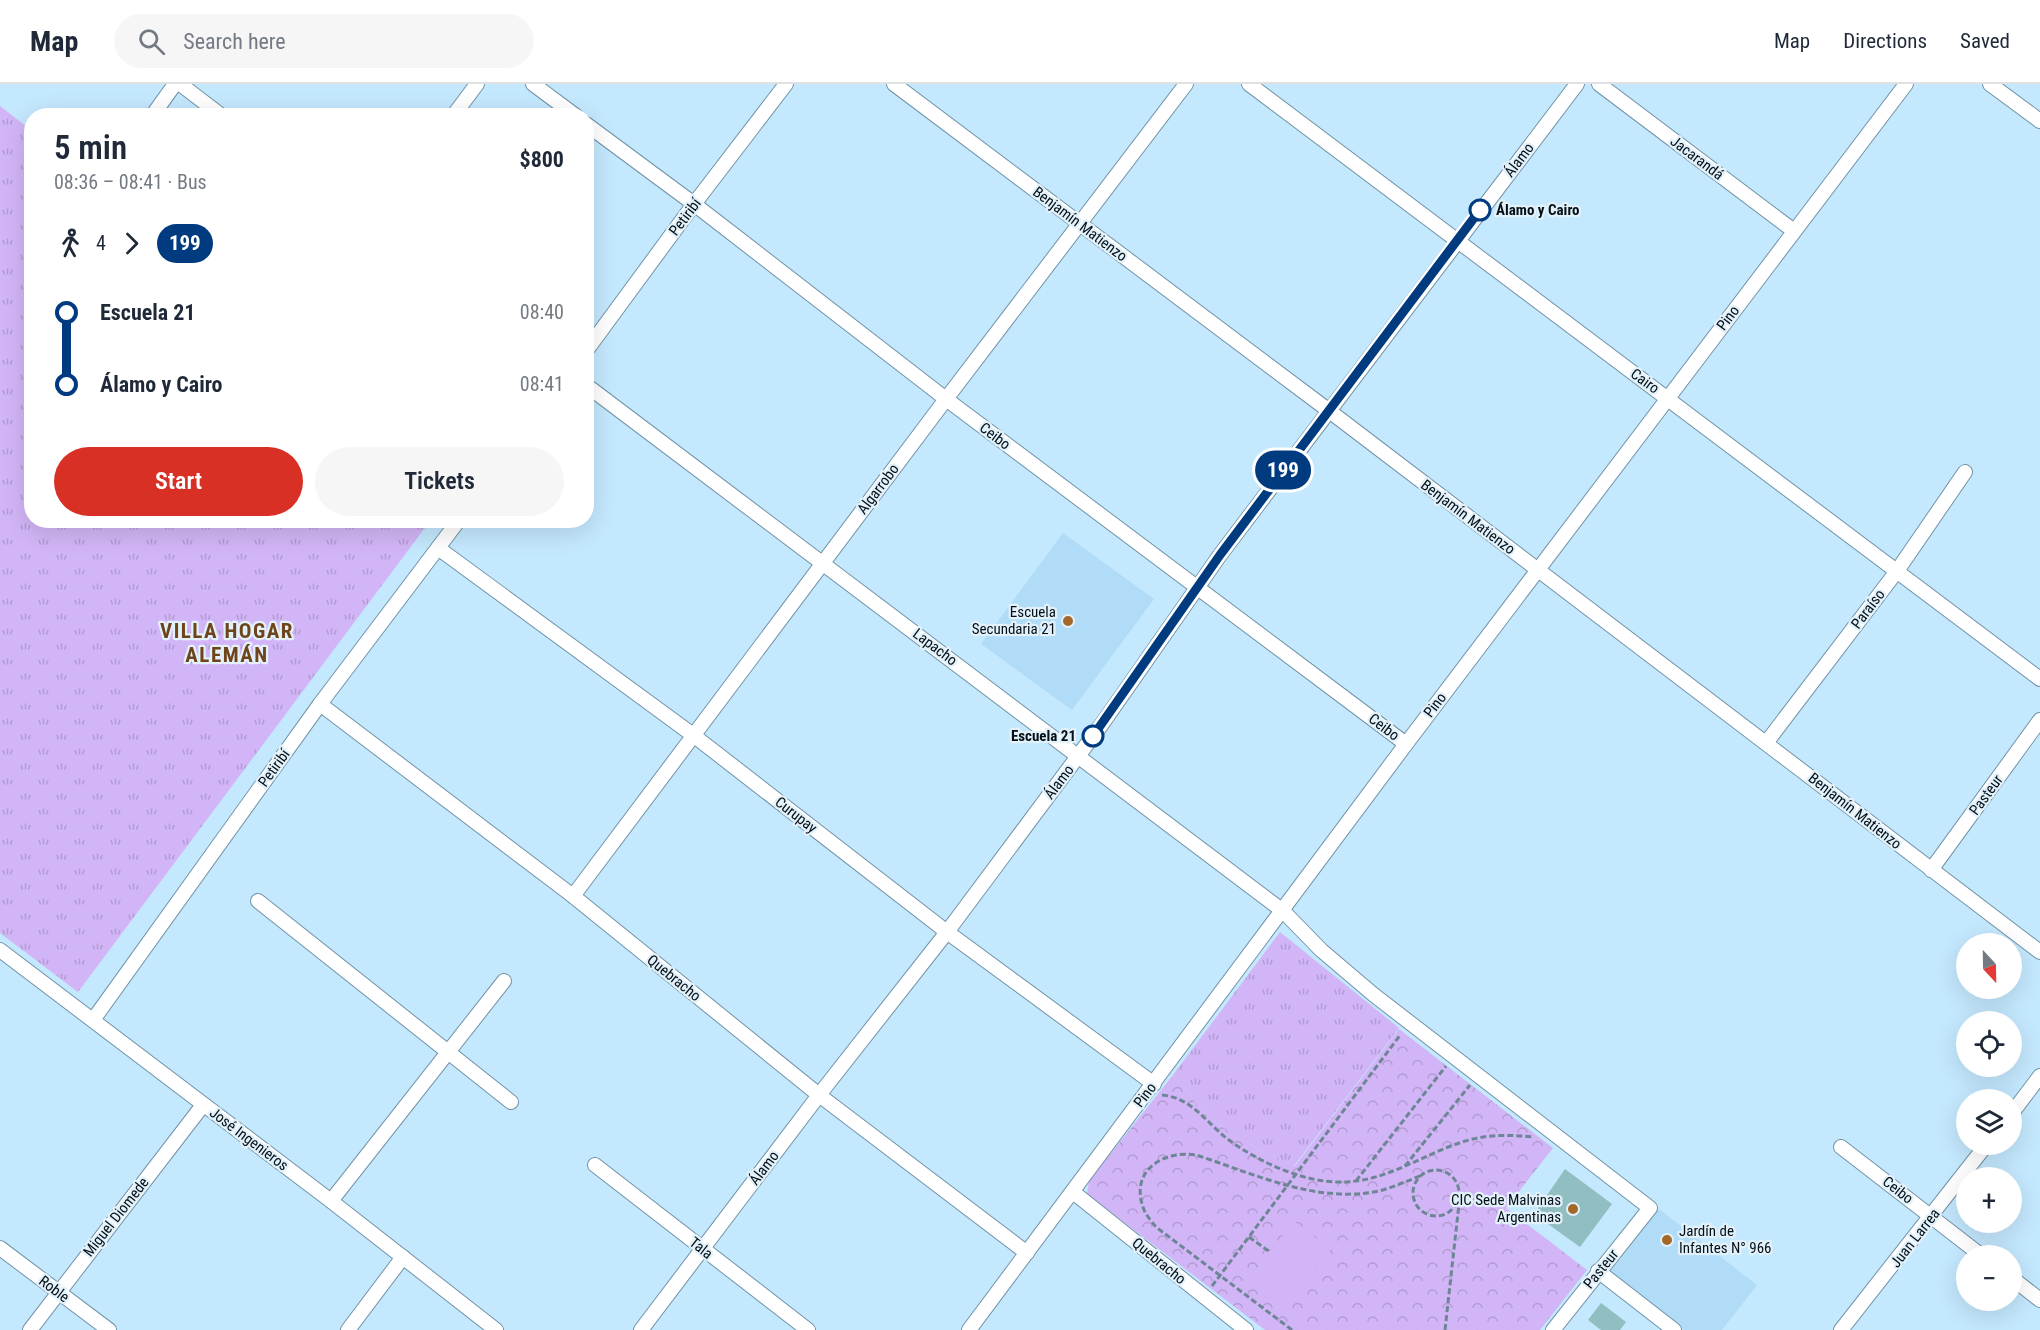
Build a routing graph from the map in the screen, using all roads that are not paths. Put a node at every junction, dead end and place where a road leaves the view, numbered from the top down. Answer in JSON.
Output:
{"nodes":[{"id":1,"x":178,"y":84,"type":"edge"},
{"id":2,"x":477,"y":84,"type":"edge"},
{"id":3,"x":533,"y":84,"type":"edge"},
{"id":4,"x":786,"y":84,"type":"edge"},
{"id":5,"x":894,"y":84,"type":"edge"},
{"id":6,"x":1186,"y":84,"type":"edge"},
{"id":7,"x":1250,"y":84,"type":"edge"},
{"id":8,"x":1577,"y":84,"type":"edge"},
{"id":9,"x":1599,"y":84,"type":"edge"},
{"id":10,"x":1906,"y":84,"type":"edge"},
{"id":11,"x":1990,"y":84,"type":"edge"},
{"id":12,"x":158,"y":108,"type":"edge"},
{"id":13,"x":211,"y":108,"type":"edge"},
{"id":14,"x":459,"y":108,"type":"edge"},
{"id":15,"x":565,"y":108,"type":"edge"},
{"id":16,"x":2040,"y":121,"type":"edge"},
{"id":17,"x":594,"y":130,"type":"edge"},
{"id":18,"x":694,"y":204,"type":"junction"},
{"id":19,"x":1080,"y":224,"type":"junction"},
{"id":20,"x":1794,"y":231,"type":"junction"},
{"id":21,"x":1457,"y":242,"type":"junction"},
{"id":22,"x":594,"y":340,"type":"edge"},
{"id":23,"x":594,"y":391,"type":"edge"},
{"id":24,"x":1668,"y":397,"type":"junction"},
{"id":25,"x":946,"y":399,"type":"junction"},
{"id":26,"x":1328,"y":410,"type":"junction"},
{"id":27,"x":1965,"y":472,"type":"dead end"},
{"id":28,"x":453,"y":528,"type":"edge"},
{"id":29,"x":438,"y":548,"type":"junction"},
{"id":30,"x":823,"y":562,"type":"junction"},
{"id":31,"x":1538,"y":570,"type":"junction"},
{"id":32,"x":1897,"y":570,"type":"junction"},
{"id":33,"x":1198,"y":587,"type":"junction"},
{"id":34,"x":2040,"y":679,"type":"edge"},
{"id":35,"x":320,"y":704,"type":"junction"},
{"id":36,"x":2040,"y":720,"type":"edge"},
{"id":37,"x":693,"y":735,"type":"junction"},
{"id":38,"x":1766,"y":743,"type":"junction"},
{"id":39,"x":1406,"y":744,"type":"junction"},
{"id":40,"x":1078,"y":756,"type":"junction"},
{"id":41,"x":1931,"y":870,"type":"junction"},
{"id":42,"x":573,"y":896,"type":"junction"},
{"id":43,"x":258,"y":901,"type":"dead end"},
{"id":44,"x":1283,"y":910,"type":"junction"},
{"id":45,"x":947,"y":932,"type":"junction"},
{"id":46,"x":0,"y":950,"type":"edge"},
{"id":47,"x":2040,"y":952,"type":"edge"},
{"id":48,"x":504,"y":981,"type":"dead end"},
{"id":49,"x":93,"y":1020,"type":"junction"},
{"id":50,"x":449,"y":1052,"type":"junction"},
{"id":51,"x":2040,"y":1076,"type":"edge"},
{"id":52,"x":1150,"y":1089,"type":"junction"},
{"id":53,"x":819,"y":1095,"type":"junction"},
{"id":54,"x":2022,"y":1100,"type":"edge"},
{"id":55,"x":511,"y":1102,"type":"dead end"},
{"id":56,"x":203,"y":1105,"type":"junction"},
{"id":57,"x":1841,"y":1147,"type":"dead end"},
{"id":58,"x":1979,"y":1155,"type":"edge"},
{"id":59,"x":595,"y":1165,"type":"dead end"},
{"id":60,"x":1073,"y":1192,"type":"junction"},
{"id":61,"x":331,"y":1202,"type":"junction"},
{"id":62,"x":1650,"y":1208,"type":"joint"},
{"id":63,"x":1932,"y":1216,"type":"junction"},
{"id":64,"x":1968,"y":1245,"type":"edge"},
{"id":65,"x":0,"y":1248,"type":"edge"},
{"id":66,"x":703,"y":1248,"type":"junction"},
{"id":67,"x":1027,"y":1253,"type":"junction"},
{"id":68,"x":403,"y":1257,"type":"junction"},
{"id":69,"x":1598,"y":1271,"type":"junction"},
{"id":70,"x":2022,"y":1286,"type":"edge"},
{"id":71,"x":58,"y":1293,"type":"junction"},
{"id":72,"x":2040,"y":1300,"type":"edge"},
{"id":73,"x":30,"y":1330,"type":"edge"},
{"id":74,"x":108,"y":1330,"type":"edge"},
{"id":75,"x":348,"y":1330,"type":"edge"},
{"id":76,"x":496,"y":1330,"type":"edge"},
{"id":77,"x":641,"y":1330,"type":"edge"},
{"id":78,"x":808,"y":1330,"type":"edge"},
{"id":79,"x":969,"y":1330,"type":"edge"},
{"id":80,"x":1246,"y":1330,"type":"edge"},
{"id":81,"x":1553,"y":1330,"type":"edge"},
{"id":82,"x":1674,"y":1330,"type":"edge"},
{"id":83,"x":1841,"y":1330,"type":"edge"}],
"edges":[{"from":1,"to":12,"type":"street"},
{"from":1,"to":13,"type":"street"},
{"from":2,"to":14,"type":"street"},
{"from":3,"to":15,"type":"street"},
{"from":4,"to":18,"type":"street","name":"Petiribí"},
{"from":5,"to":19,"type":"street","name":"Benjamín Matienzo"},
{"from":6,"to":19,"type":"street","name":"Algarrobo"},
{"from":7,"to":21,"type":"street","name":"Cairo"},
{"from":8,"to":21,"type":"street","name":"Álamo"},
{"from":9,"to":20,"type":"street","name":"Jacarandá"},
{"from":10,"to":20,"type":"street","name":"Pino"},
{"from":11,"to":16,"type":"street"},
{"from":17,"to":18,"type":"street","name":"Ceibo"},
{"from":18,"to":22,"type":"street","name":"Petiribí"},
{"from":18,"to":25,"type":"street","name":"Ceibo"},
{"from":19,"to":25,"type":"street","name":"Algarrobo"},
{"from":19,"to":26,"type":"street","name":"Benjamín Matienzo"},
{"from":20,"to":24,"type":"street","name":"Pino"},
{"from":21,"to":24,"type":"street","name":"Cairo"},
{"from":21,"to":26,"type":"street","name":"Álamo"},
{"from":23,"to":30,"type":"street","name":"Lapacho"},
{"from":24,"to":31,"type":"street","name":"Pino"},
{"from":24,"to":32,"type":"street","name":"Cairo"},
{"from":25,"to":30,"type":"street","name":"Algarrobo"},
{"from":25,"to":33,"type":"street","name":"Ceibo"},
{"from":26,"to":31,"type":"street","name":"Benjamín Matienzo"},
{"from":26,"to":33,"type":"street","name":"Álamo"},
{"from":27,"to":32,"type":"street","name":"Paraíso"},
{"from":28,"to":29,"type":"street","name":"Petiribí"},
{"from":29,"to":35,"type":"street","name":"Petiribí"},
{"from":29,"to":37,"type":"street","name":"Curupay"},
{"from":30,"to":37,"type":"street","name":"Algarrobo"},
{"from":30,"to":40,"type":"street","name":"Lapacho"},
{"from":31,"to":38,"type":"street","name":"Benjamín Matienzo"},
{"from":31,"to":39,"type":"street","name":"Pino"},
{"from":32,"to":34,"type":"street","name":"Cairo"},
{"from":32,"to":38,"type":"street","name":"Paraíso"},
{"from":33,"to":39,"type":"street","name":"Ceibo"},
{"from":33,"to":40,"type":"street","name":"Álamo"},
{"from":35,"to":42,"type":"street","name":"Quebracho"},
{"from":35,"to":49,"type":"street","name":"Petiribí"},
{"from":36,"to":41,"type":"street","name":"Pasteur"},
{"from":37,"to":42,"type":"street","name":"Algarrobo"},
{"from":37,"to":45,"type":"street","name":"Curupay"},
{"from":38,"to":41,"type":"street","name":"Benjamín Matienzo"},
{"from":39,"to":44,"type":"street","name":"Pino"},
{"from":40,"to":44,"type":"street","name":"Lapacho"},
{"from":40,"to":45,"type":"street","name":"Álamo"},
{"from":41,"to":47,"type":"street","name":"Benjamín Matienzo"},
{"from":42,"to":53,"type":"street","name":"Quebracho"},
{"from":43,"to":50,"type":"street"},
{"from":44,"to":52,"type":"street","name":"Pino"},
{"from":44,"to":62,"type":"street","name":"Lapacho"},
{"from":45,"to":52,"type":"street","name":"Curupay"},
{"from":45,"to":53,"type":"street","name":"Álamo"},
{"from":46,"to":49,"type":"street","name":"José Ingenieros"},
{"from":48,"to":50,"type":"street"},
{"from":49,"to":56,"type":"street","name":"José Ingenieros"},
{"from":50,"to":55,"type":"street"},
{"from":50,"to":61,"type":"street"},
{"from":51,"to":54,"type":"street"},
{"from":52,"to":60,"type":"street","name":"Pino"},
{"from":53,"to":66,"type":"street","name":"Álamo"},
{"from":53,"to":67,"type":"street","name":"Quebracho"},
{"from":56,"to":61,"type":"street","name":"José Ingenieros"},
{"from":56,"to":71,"type":"street","name":"Miguel Diomede"},
{"from":57,"to":63,"type":"street","name":"Ceibo"},
{"from":58,"to":63,"type":"street","name":"Juan Larrea"},
{"from":59,"to":66,"type":"street","name":"Tala"},
{"from":60,"to":67,"type":"street","name":"Pino"},
{"from":60,"to":80,"type":"street","name":"Quebracho"},
{"from":61,"to":68,"type":"street","name":"José Ingenieros"},
{"from":62,"to":69,"type":"street","name":"Pasteur"},
{"from":63,"to":64,"type":"street","name":"Ceibo"},
{"from":63,"to":83,"type":"street","name":"Juan Larrea"},
{"from":65,"to":71,"type":"street","name":"Roble"},
{"from":66,"to":77,"type":"street","name":"Álamo"},
{"from":66,"to":78,"type":"street","name":"Tala"},
{"from":67,"to":79,"type":"street","name":"Pino"},
{"from":68,"to":75,"type":"street"},
{"from":68,"to":76,"type":"street","name":"José Ingenieros"},
{"from":69,"to":81,"type":"street","name":"Pasteur"},
{"from":69,"to":82,"type":"street"},
{"from":70,"to":72,"type":"street"},
{"from":71,"to":73,"type":"street","name":"Miguel Diomede"},
{"from":71,"to":74,"type":"street","name":"Roble"}]}
